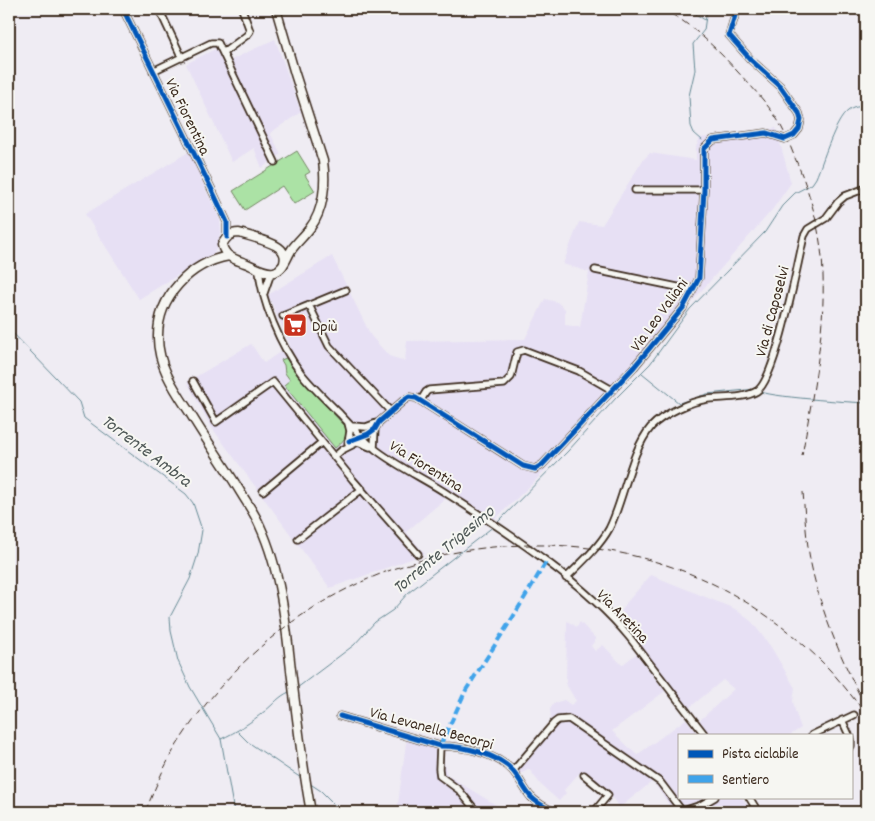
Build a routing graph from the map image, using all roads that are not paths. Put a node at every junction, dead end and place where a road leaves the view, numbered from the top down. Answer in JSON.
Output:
{"nodes":[{"id":1,"x":123,"y":9,"type":"edge"},
{"id":2,"x":159,"y":9,"type":"edge"},
{"id":3,"x":242,"y":9,"type":"edge"},
{"id":4,"x":276,"y":9,"type":"edge"},
{"id":5,"x":737,"y":9,"type":"edge"},
{"id":6,"x":224,"y":53,"type":"junction"},
{"id":7,"x":182,"y":58,"type":"junction"},
{"id":8,"x":153,"y":71,"type":"junction"},
{"id":9,"x":275,"y":162,"type":"dead end"},
{"id":10,"x":866,"y":188,"type":"edge"},
{"id":11,"x":634,"y":190,"type":"dead end"},
{"id":12,"x":704,"y":190,"type":"junction"},
{"id":13,"x":227,"y":222,"type":"junction"},
{"id":14,"x":239,"y":233,"type":"junction"},
{"id":15,"x":227,"y":237,"type":"junction"},
{"id":16,"x":298,"y":240,"type":"junction"},
{"id":17,"x":274,"y":245,"type":"junction"},
{"id":18,"x":226,"y":253,"type":"junction"},
{"id":19,"x":284,"y":264,"type":"junction"},
{"id":20,"x":259,"y":268,"type":"junction"},
{"id":21,"x":596,"y":270,"type":"dead end"},
{"id":22,"x":271,"y":273,"type":"junction"},
{"id":23,"x":346,"y":290,"type":"dead end"},
{"id":24,"x":692,"y":290,"type":"junction"},
{"id":25,"x":263,"y":295,"type":"junction"},
{"id":26,"x":309,"y":305,"type":"junction"},
{"id":27,"x":283,"y":316,"type":"dead end"},
{"id":28,"x":193,"y":381,"type":"dead end"},
{"id":29,"x":612,"y":390,"type":"junction"},
{"id":30,"x":421,"y":400,"type":"junction"},
{"id":31,"x":390,"y":412,"type":"junction"},
{"id":32,"x":379,"y":422,"type":"junction"},
{"id":33,"x":349,"y":424,"type":"junction"},
{"id":34,"x":366,"y":428,"type":"junction"},
{"id":35,"x":374,"y":429,"type":"junction"},
{"id":36,"x":361,"y":435,"type":"junction"},
{"id":37,"x":322,"y":442,"type":"junction"},
{"id":38,"x":358,"y":442,"type":"junction"},
{"id":39,"x":348,"y":443,"type":"junction"},
{"id":40,"x":374,"y":448,"type":"junction"},
{"id":41,"x":334,"y":457,"type":"junction"},
{"id":42,"x":362,"y":489,"type":"junction"},
{"id":43,"x":262,"y":491,"type":"dead end"},
{"id":44,"x":505,"y":532,"type":"joint"},
{"id":45,"x":298,"y":539,"type":"dead end"},
{"id":46,"x":418,"y":554,"type":"dead end"},
{"id":47,"x":566,"y":578,"type":"junction"},
{"id":48,"x":854,"y":715,"type":"dead end"},
{"id":49,"x":340,"y":716,"type":"dead end"},
{"id":50,"x":842,"y":720,"type":"junction"},
{"id":51,"x":704,"y":734,"type":"edge"},
{"id":52,"x":814,"y":734,"type":"edge"},
{"id":53,"x":849,"y":734,"type":"edge"},
{"id":54,"x":440,"y":746,"type":"junction"},
{"id":55,"x":513,"y":771,"type":"junction"},
{"id":56,"x":584,"y":775,"type":"dead end"},
{"id":57,"x":713,"y":798,"type":"edge"},
{"id":58,"x":750,"y":798,"type":"edge"},
{"id":59,"x":701,"y":805,"type":"junction"},
{"id":60,"x":311,"y":812,"type":"edge"},
{"id":61,"x":477,"y":812,"type":"edge"},
{"id":62,"x":554,"y":812,"type":"edge"},
{"id":63,"x":594,"y":812,"type":"edge"},
{"id":64,"x":681,"y":812,"type":"edge"},
{"id":65,"x":699,"y":812,"type":"edge"},
{"id":66,"x":758,"y":812,"type":"edge"}],
"edges":[{"from":1,"to":8,"type":"street","name":"Via Fiorentina"},
{"from":2,"to":7,"type":"street"},
{"from":3,"to":6,"type":"street"},
{"from":4,"to":16,"type":"main road"},
{"from":5,"to":12,"type":"street","name":"Via Leo Valiani"},
{"from":6,"to":7,"type":"street"},
{"from":6,"to":9,"type":"street"},
{"from":7,"to":8,"type":"street"},
{"from":8,"to":13,"type":"street","name":"Via Fiorentina"},
{"from":10,"to":47,"type":"street","name":"Via di Caposelvi"},
{"from":11,"to":12,"type":"street"},
{"from":12,"to":24,"type":"street","name":"Via Leo Valiani"},
{"from":13,"to":14,"type":"street","name":"Via Fiorentina"},
{"from":13,"to":15,"type":"street","name":"Via Fiorentina"},
{"from":14,"to":15,"type":"main road"},
{"from":14,"to":17,"type":"main road","name":"Via Fiorentina"},
{"from":15,"to":18,"type":"main road","name":"Via Fiorentina"},
{"from":16,"to":17,"type":"main road"},
{"from":16,"to":19,"type":"main road"},
{"from":17,"to":19,"type":"main road"},
{"from":18,"to":20,"type":"main road"},
{"from":18,"to":60,"type":"main road"},
{"from":19,"to":22,"type":"main road"},
{"from":20,"to":22,"type":"main road"},
{"from":20,"to":25,"type":"street","name":"Via Fiorentina"},
{"from":21,"to":24,"type":"street"},
{"from":22,"to":25,"type":"street"},
{"from":23,"to":26,"type":"street"},
{"from":24,"to":29,"type":"street","name":"Via Leo Valiani"},
{"from":25,"to":33,"type":"street","name":"Via Fiorentina"},
{"from":26,"to":27,"type":"street"},
{"from":26,"to":31,"type":"street"},
{"from":28,"to":37,"type":"street"},
{"from":29,"to":30,"type":"street"},
{"from":29,"to":30,"type":"street","name":"Via Leo Valiani"},
{"from":30,"to":31,"type":"street"},
{"from":31,"to":32,"type":"street"},
{"from":32,"to":34,"type":"street","name":"Via Fiorentina"},
{"from":32,"to":35,"type":"street"},
{"from":33,"to":34,"type":"street"},
{"from":33,"to":36,"type":"street","name":"Via Fiorentina"},
{"from":33,"to":39,"type":"street"},
{"from":34,"to":36,"type":"street","name":"Via Fiorentina"},
{"from":35,"to":36,"type":"street"},
{"from":35,"to":40,"type":"street"},
{"from":36,"to":38,"type":"street"},
{"from":36,"to":39,"type":"street"},
{"from":36,"to":40,"type":"street","name":"Via Fiorentina"},
{"from":37,"to":41,"type":"street"},
{"from":37,"to":43,"type":"street"},
{"from":38,"to":39,"type":"street"},
{"from":38,"to":40,"type":"street"},
{"from":39,"to":41,"type":"street"},
{"from":40,"to":44,"type":"street","name":"Via Fiorentina"},
{"from":41,"to":42,"type":"street"},
{"from":42,"to":45,"type":"street"},
{"from":42,"to":46,"type":"street"},
{"from":44,"to":47,"type":"street","name":"Via Aretina"},
{"from":47,"to":51,"type":"street","name":"Via Aretina"},
{"from":48,"to":50,"type":"street"},
{"from":49,"to":54,"type":"street","name":"Via Levanella Becorpi"},
{"from":50,"to":52,"type":"street"},
{"from":50,"to":53,"type":"street"},
{"from":54,"to":55,"type":"street","name":"Via Levanella Becorpi"},
{"from":54,"to":61,"type":"street"},
{"from":55,"to":62,"type":"street","name":"Via Levanella Becorpi"},
{"from":55,"to":64,"type":"street"},
{"from":56,"to":63,"type":"street"},
{"from":57,"to":59,"type":"street"},
{"from":58,"to":66,"type":"street"},
{"from":59,"to":64,"type":"street"},
{"from":59,"to":65,"type":"street"}]}
